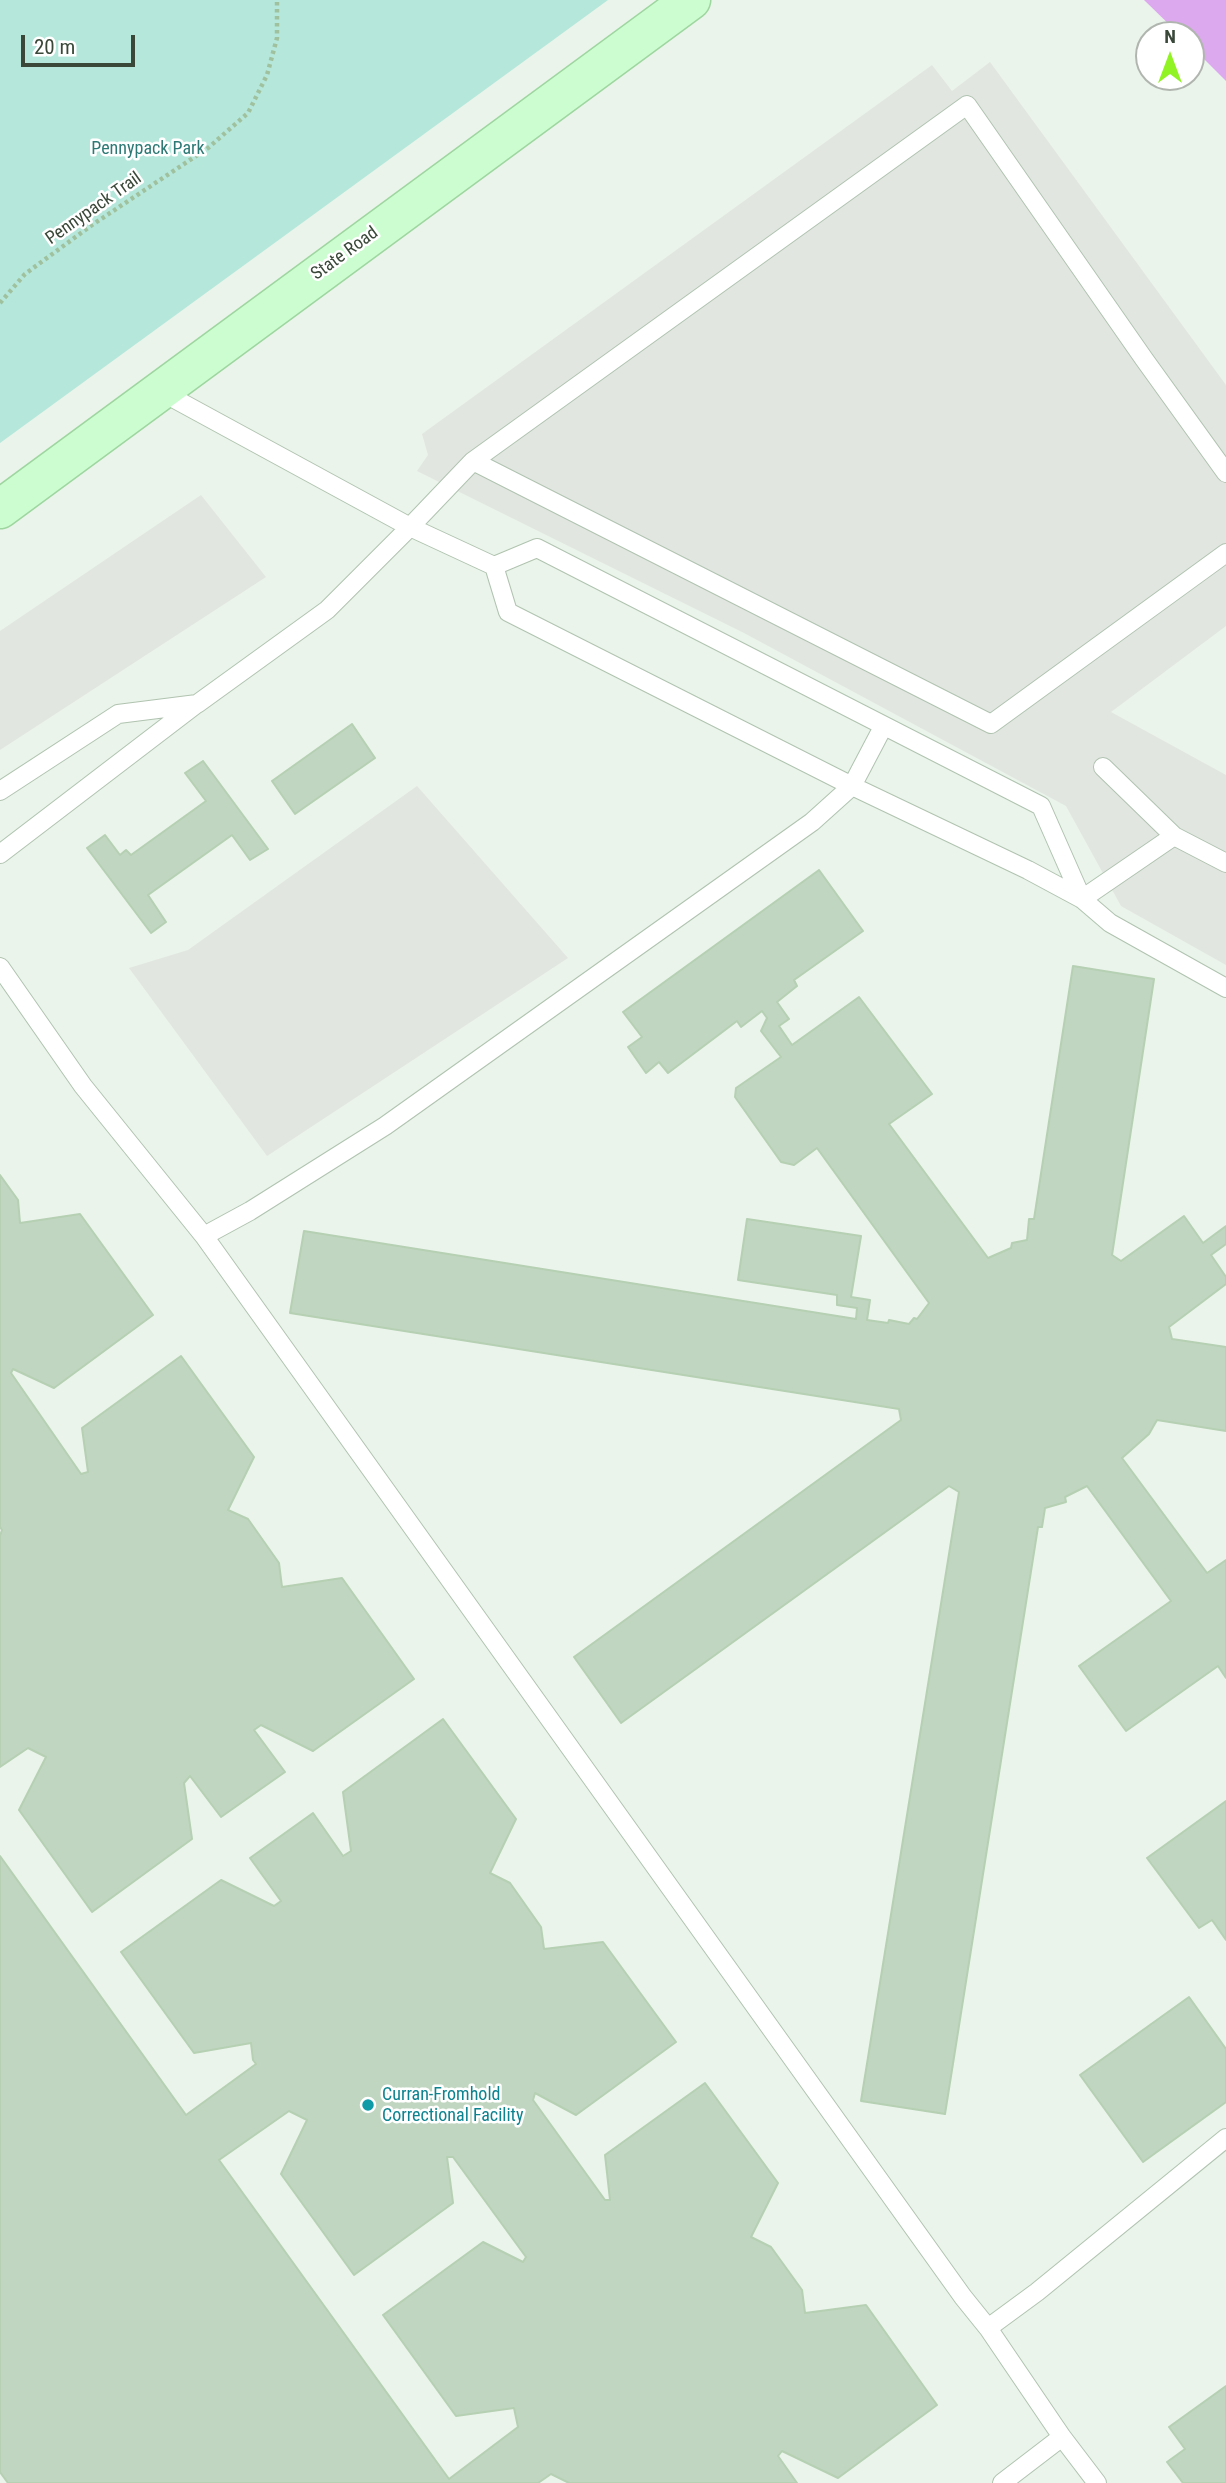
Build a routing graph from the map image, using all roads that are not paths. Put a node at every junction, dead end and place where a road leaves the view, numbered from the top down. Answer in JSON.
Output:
{"nodes":[{"id":1,"x":691,"y":0,"type":"edge"},
{"id":2,"x":160,"y":391,"type":"junction"},
{"id":3,"x":473,"y":461,"type":"junction"},
{"id":4,"x":1226,"y":473,"type":"edge"},
{"id":5,"x":0,"y":509,"type":"edge"},
{"id":6,"x":410,"y":527,"type":"junction"},
{"id":7,"x":1226,"y":553,"type":"edge"},
{"id":8,"x":494,"y":566,"type":"junction"},
{"id":9,"x":197,"y":704,"type":"junction"},
{"id":10,"x":883,"y":727,"type":"junction"},
{"id":11,"x":1103,"y":767,"type":"dead end"},
{"id":12,"x":852,"y":786,"type":"junction"},
{"id":13,"x":0,"y":792,"type":"edge"},
{"id":14,"x":1174,"y":836,"type":"junction"},
{"id":15,"x":0,"y":854,"type":"edge"},
{"id":16,"x":1226,"y":863,"type":"edge"},
{"id":17,"x":1082,"y":899,"type":"junction"},
{"id":18,"x":0,"y":967,"type":"edge"},
{"id":19,"x":1226,"y":988,"type":"edge"},
{"id":20,"x":204,"y":1236,"type":"junction"},
{"id":21,"x":1226,"y":2138,"type":"edge"},
{"id":22,"x":988,"y":2328,"type":"junction"},
{"id":23,"x":1062,"y":2437,"type":"junction"},
{"id":24,"x":1002,"y":2483,"type":"edge"},
{"id":25,"x":1097,"y":2483,"type":"edge"}],
"edges":[{"from":1,"to":2,"type":"main road","name":"State Road"},
{"from":2,"to":5,"type":"main road","name":"State Road"},
{"from":2,"to":6,"type":"lane"},
{"from":3,"to":4,"type":"lane"},
{"from":3,"to":6,"type":"lane"},
{"from":3,"to":7,"type":"lane"},
{"from":6,"to":8,"type":"lane"},
{"from":6,"to":9,"type":"lane"},
{"from":8,"to":10,"type":"lane"},
{"from":8,"to":12,"type":"lane"},
{"from":9,"to":13,"type":"lane"},
{"from":9,"to":15,"type":"lane"},
{"from":10,"to":12,"type":"lane"},
{"from":10,"to":17,"type":"lane"},
{"from":11,"to":14,"type":"lane"},
{"from":12,"to":17,"type":"lane"},
{"from":12,"to":20,"type":"lane"},
{"from":14,"to":16,"type":"lane"},
{"from":14,"to":17,"type":"lane"},
{"from":17,"to":19,"type":"lane"},
{"from":18,"to":20,"type":"lane"},
{"from":20,"to":22,"type":"lane"},
{"from":21,"to":22,"type":"lane"},
{"from":22,"to":23,"type":"lane"},
{"from":23,"to":24,"type":"lane"},
{"from":23,"to":25,"type":"lane"}]}
